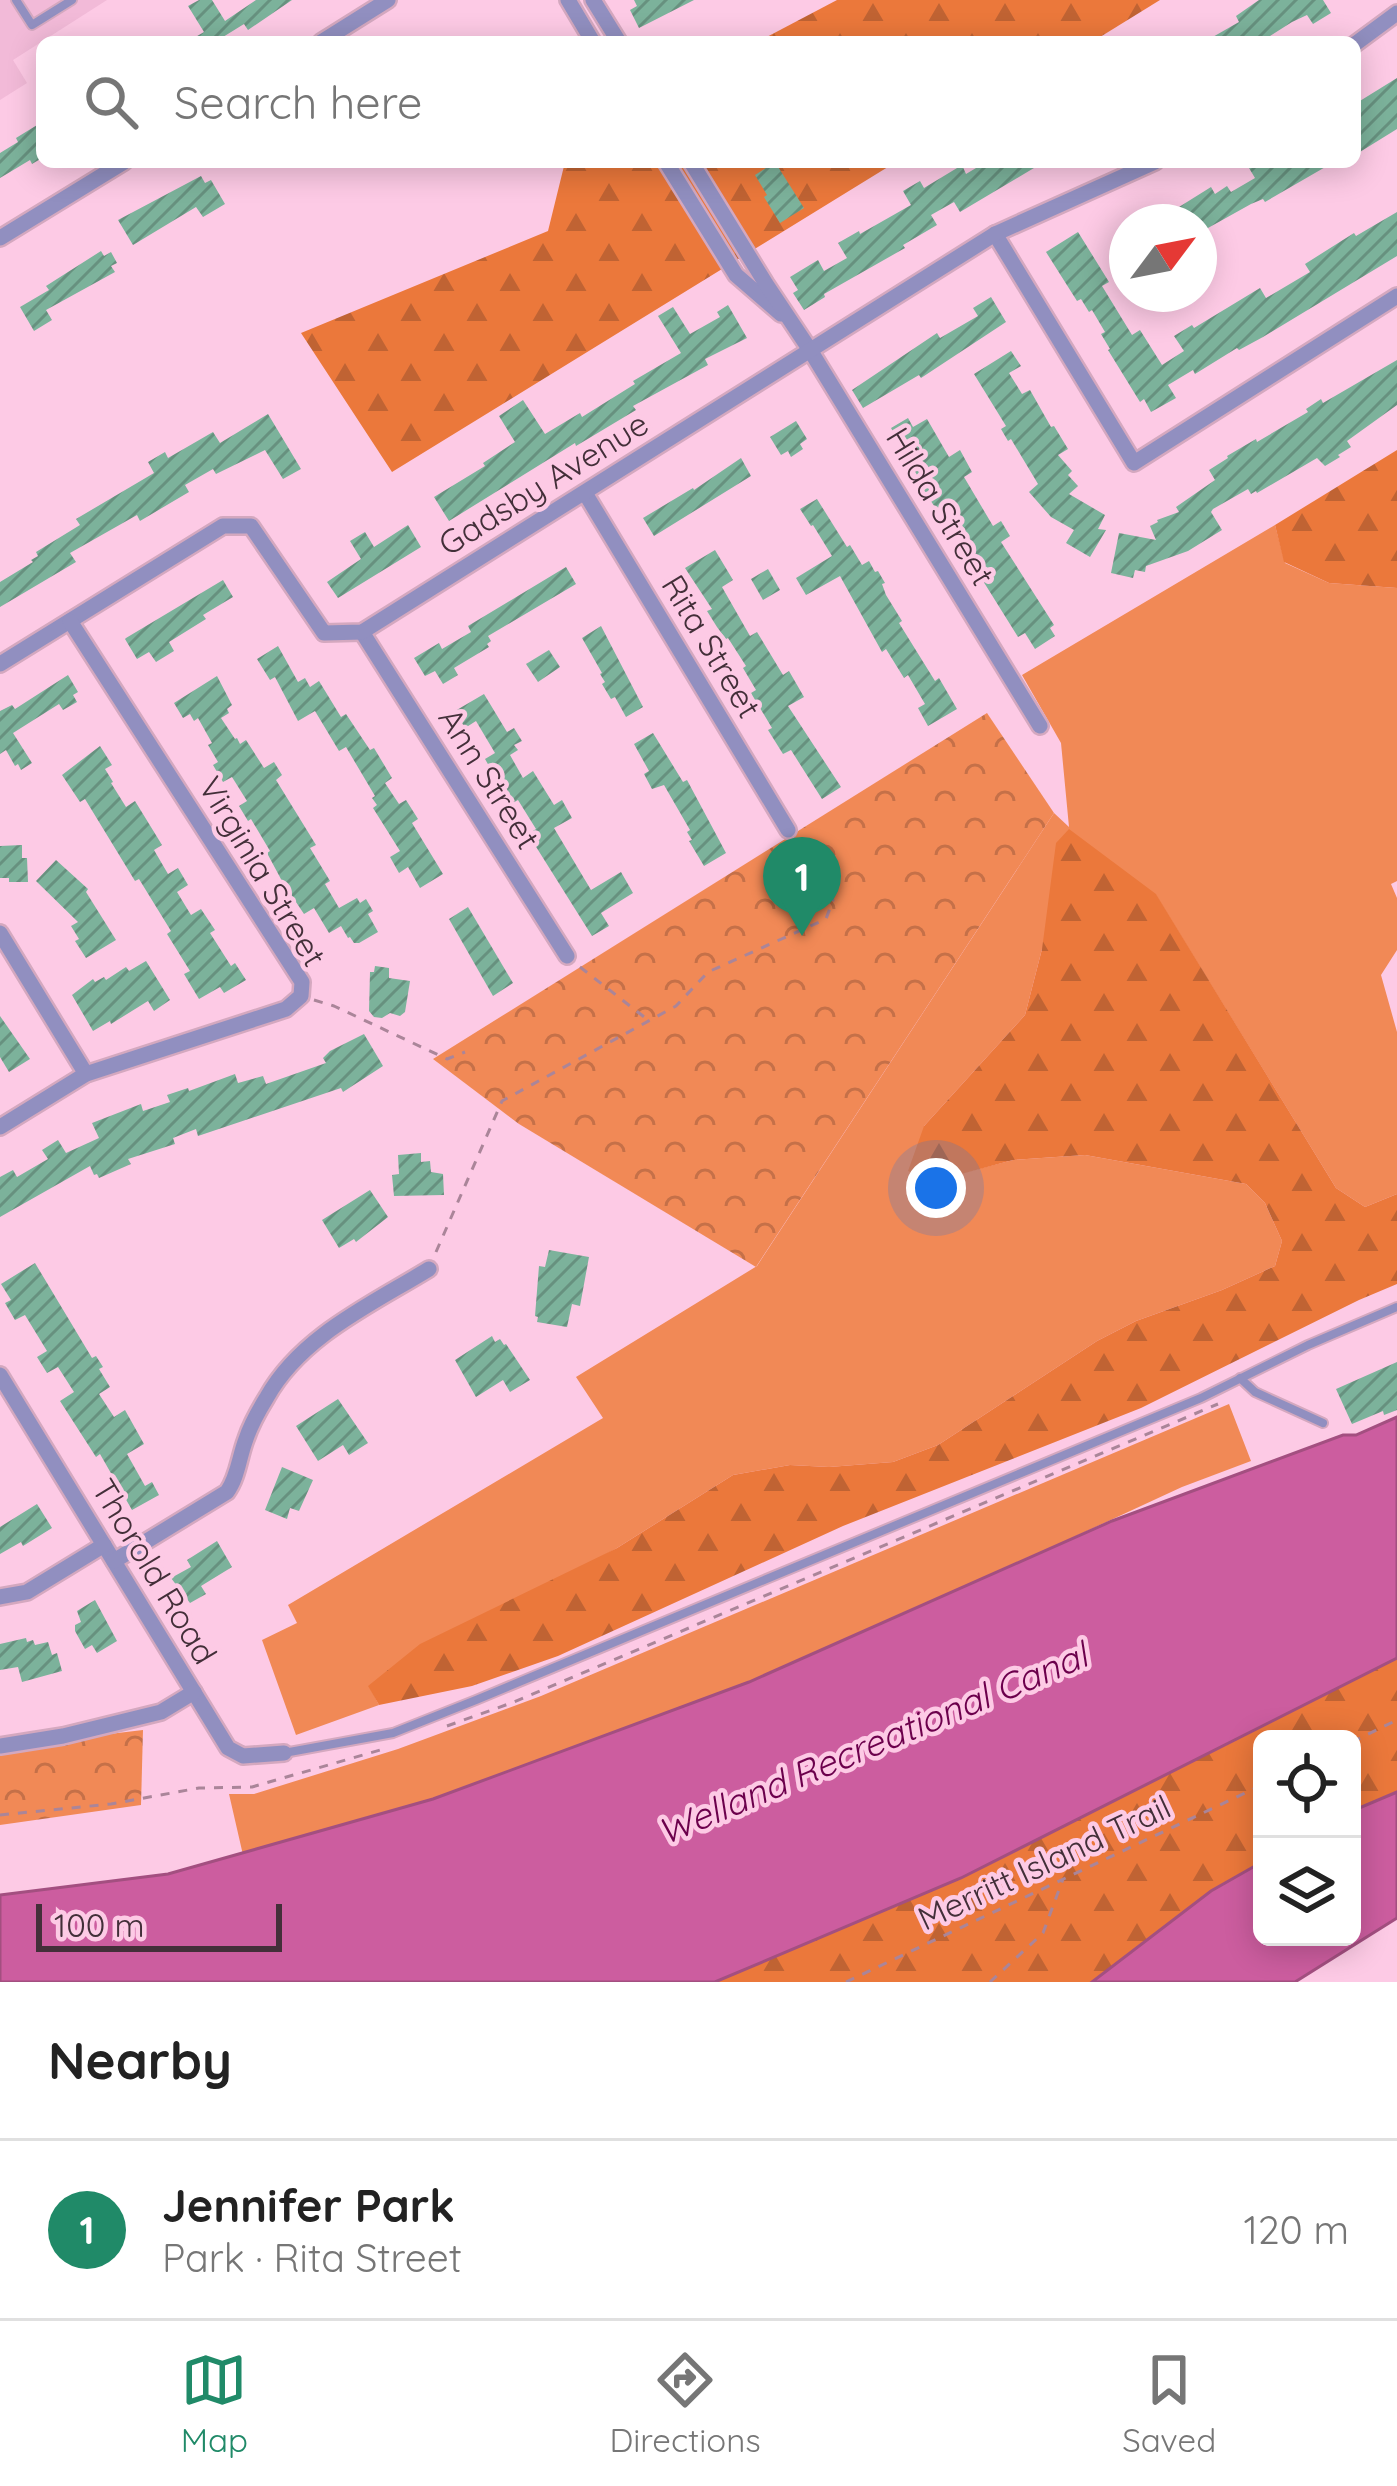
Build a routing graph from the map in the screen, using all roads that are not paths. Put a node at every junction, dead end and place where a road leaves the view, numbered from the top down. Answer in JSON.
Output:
{"nodes":[{"id":1,"x":16,"y":0,"type":"edge"},
{"id":2,"x":72,"y":0,"type":"edge"},
{"id":3,"x":388,"y":0,"type":"edge"},
{"id":4,"x":568,"y":0,"type":"edge"},
{"id":5,"x":593,"y":0,"type":"edge"},
{"id":6,"x":1397,"y":13,"type":"edge"},
{"id":7,"x":331,"y":36,"type":"edge"},
{"id":8,"x":589,"y":36,"type":"edge"},
{"id":9,"x":615,"y":36,"type":"edge"},
{"id":10,"x":1361,"y":40,"type":"edge"},
{"id":11,"x":114,"y":168,"type":"edge"},
{"id":12,"x":670,"y":168,"type":"edge"},
{"id":13,"x":695,"y":168,"type":"edge"},
{"id":14,"x":1142,"y":168,"type":"edge"},
{"id":15,"x":995,"y":234,"type":"junction"},
{"id":16,"x":0,"y":238,"type":"edge"},
{"id":17,"x":1397,"y":296,"type":"edge"},
{"id":18,"x":789,"y":319,"type":"junction"},
{"id":19,"x":810,"y":350,"type":"junction"},
{"id":20,"x":585,"y":493,"type":"junction"},
{"id":21,"x":70,"y":621,"type":"junction"},
{"id":22,"x":362,"y":632,"type":"junction"},
{"id":23,"x":0,"y":664,"type":"edge"},
{"id":24,"x":1040,"y":726,"type":"dead end"},
{"id":25,"x":788,"y":830,"type":"road end"},
{"id":26,"x":0,"y":933,"type":"edge"},
{"id":27,"x":567,"y":956,"type":"road end"},
{"id":28,"x":86,"y":1074,"type":"junction"},
{"id":29,"x":0,"y":1126,"type":"edge"},
{"id":30,"x":429,"y":1268,"type":"road end"},
{"id":31,"x":1397,"y":1307,"type":"edge"},
{"id":32,"x":0,"y":1375,"type":"edge"},
{"id":33,"x":1240,"y":1378,"type":"junction"},
{"id":34,"x":1323,"y":1423,"type":"dead end"},
{"id":35,"x":104,"y":1545,"type":"junction"},
{"id":36,"x":114,"y":1561,"type":"junction"},
{"id":37,"x":0,"y":1598,"type":"edge"},
{"id":38,"x":194,"y":1692,"type":"junction"},
{"id":39,"x":0,"y":1746,"type":"edge"},
{"id":40,"x":284,"y":1753,"type":"joint"}],
"edges":[{"from":1,"to":2,"type":"lane"},
{"from":3,"to":7,"type":"street"},
{"from":4,"to":8,"type":"street"},
{"from":5,"to":9,"type":"street"},
{"from":6,"to":10,"type":"street"},
{"from":11,"to":16,"type":"street"},
{"from":12,"to":18,"type":"street","name":"Hilda Street"},
{"from":13,"to":18,"type":"street","name":"Hilda Street"},
{"from":14,"to":15,"type":"street","name":"Gadsby Avenue"},
{"from":15,"to":17,"type":"street"},
{"from":15,"to":19,"type":"street","name":"Gadsby Avenue"},
{"from":18,"to":19,"type":"street","name":"Hilda Street"},
{"from":19,"to":20,"type":"street","name":"Gadsby Avenue"},
{"from":19,"to":24,"type":"street","name":"Hilda Street"},
{"from":20,"to":22,"type":"street","name":"Gadsby Avenue"},
{"from":20,"to":25,"type":"street","name":"Rita Street"},
{"from":21,"to":22,"type":"street"},
{"from":21,"to":23,"type":"street"},
{"from":21,"to":28,"type":"street","name":"Virginia Street"},
{"from":22,"to":27,"type":"street","name":"Ann Street"},
{"from":26,"to":28,"type":"street"},
{"from":28,"to":29,"type":"street","name":"Virginia Street"},
{"from":30,"to":36,"type":"street"},
{"from":31,"to":33,"type":"lane"},
{"from":32,"to":35,"type":"street","name":"Thorold Road"},
{"from":33,"to":34,"type":"lane"},
{"from":33,"to":40,"type":"lane"},
{"from":35,"to":36,"type":"street","name":"Thorold Road"},
{"from":35,"to":37,"type":"street"},
{"from":36,"to":38,"type":"street","name":"Thorold Road"},
{"from":38,"to":39,"type":"street"},
{"from":38,"to":40,"type":"street","name":"Thorold Road"}]}
